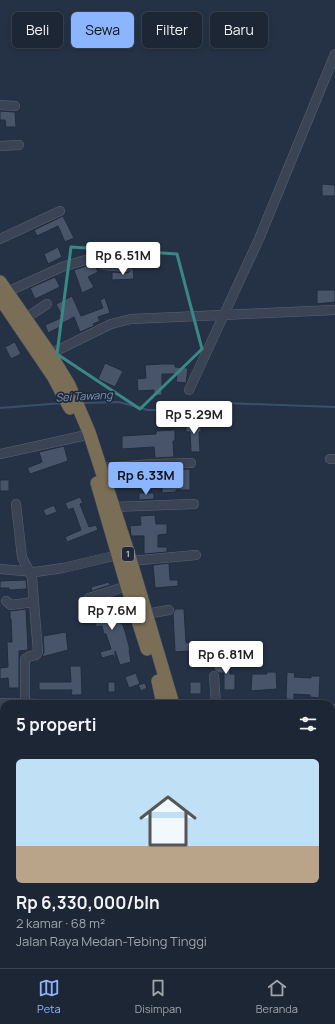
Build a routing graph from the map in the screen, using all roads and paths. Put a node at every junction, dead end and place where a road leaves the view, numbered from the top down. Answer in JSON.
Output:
{"nodes":[{"id":1,"x":335,"y":54,"type":"edge"},
{"id":2,"x":0,"y":105,"type":"edge"},
{"id":3,"x":15,"y":106,"type":"dead end"},
{"id":4,"x":19,"y":145,"type":"dead end"},
{"id":5,"x":0,"y":146,"type":"edge"},
{"id":6,"x":60,"y":211,"type":"dead end"},
{"id":7,"x":0,"y":239,"type":"edge"},
{"id":8,"x":126,"y":267,"type":"dead end"},
{"id":9,"x":2,"y":290,"type":"edge"},
{"id":10,"x":47,"y":304,"type":"dead end"},
{"id":11,"x":335,"y":310,"type":"edge"},
{"id":12,"x":224,"y":315,"type":"junction"},
{"id":13,"x":26,"y":318,"type":"junction"},
{"id":14,"x":50,"y":354,"type":"junction"},
{"id":15,"x":189,"y":390,"type":"dead end"},
{"id":16,"x":68,"y":392,"type":"junction"},
{"id":17,"x":75,"y":408,"type":"junction"},
{"id":18,"x":82,"y":436,"type":"junction"},
{"id":19,"x":0,"y":454,"type":"edge"},
{"id":20,"x":191,"y":463,"type":"dead end"},
{"id":21,"x":102,"y":468,"type":"junction"},
{"id":22,"x":16,"y":504,"type":"dead end"},
{"id":23,"x":194,"y":504,"type":"dead end"},
{"id":24,"x":114,"y":507,"type":"junction"},
{"id":25,"x":196,"y":555,"type":"dead end"},
{"id":26,"x":123,"y":560,"type":"junction"},
{"id":27,"x":0,"y":569,"type":"edge"},
{"id":28,"x":31,"y":573,"type":"junction"},
{"id":29,"x":127,"y":586,"type":"junction"},
{"id":30,"x":89,"y":598,"type":"dead end"},
{"id":31,"x":6,"y":601,"type":"dead end"},
{"id":32,"x":34,"y":602,"type":"junction"},
{"id":33,"x":169,"y":610,"type":"dead end"},
{"id":34,"x":146,"y":614,"type":"junction"},
{"id":35,"x":214,"y":676,"type":"dead end"},
{"id":36,"x":24,"y":700,"type":"edge"},
{"id":37,"x":162,"y":700,"type":"edge"},
{"id":38,"x":172,"y":700,"type":"edge"},
{"id":39,"x":216,"y":700,"type":"edge"}],
"edges":[{"from":1,"to":12,"type":"street"},
{"from":2,"to":3,"type":"street"},
{"from":4,"to":5,"type":"street"},
{"from":6,"to":7,"type":"street"},
{"from":8,"to":9,"type":"street"},
{"from":9,"to":13,"type":"highway","number":"1"},
{"from":9,"to":16,"type":"highway","number":"1"},
{"from":10,"to":13,"type":"street"},
{"from":11,"to":12,"type":"street"},
{"from":12,"to":14,"type":"street"},
{"from":12,"to":15,"type":"street"},
{"from":13,"to":14,"type":"highway","number":"1"},
{"from":14,"to":16,"type":"highway","number":"1"},
{"from":16,"to":17,"type":"highway","number":"1"},
{"from":17,"to":18,"type":"highway","number":"1"},
{"from":17,"to":21,"type":"highway","number":"1"},
{"from":18,"to":19,"type":"street"},
{"from":18,"to":26,"type":"highway","number":"1"},
{"from":20,"to":21,"type":"street"},
{"from":21,"to":24,"type":"highway","number":"1"},
{"from":22,"to":28,"type":"street"},
{"from":23,"to":24,"type":"street"},
{"from":24,"to":26,"type":"highway","number":"1"},
{"from":25,"to":26,"type":"street"},
{"from":26,"to":28,"type":"street"},
{"from":26,"to":29,"type":"highway","number":"1"},
{"from":26,"to":34,"type":"highway","number":"1"},
{"from":27,"to":28,"type":"street"},
{"from":28,"to":32,"type":"street"},
{"from":29,"to":30,"type":"street"},
{"from":29,"to":37,"type":"highway","number":"1"},
{"from":31,"to":32,"type":"street"},
{"from":32,"to":36,"type":"street"},
{"from":33,"to":34,"type":"street"},
{"from":34,"to":38,"type":"highway","number":"1"},
{"from":35,"to":39,"type":"street"}]}
